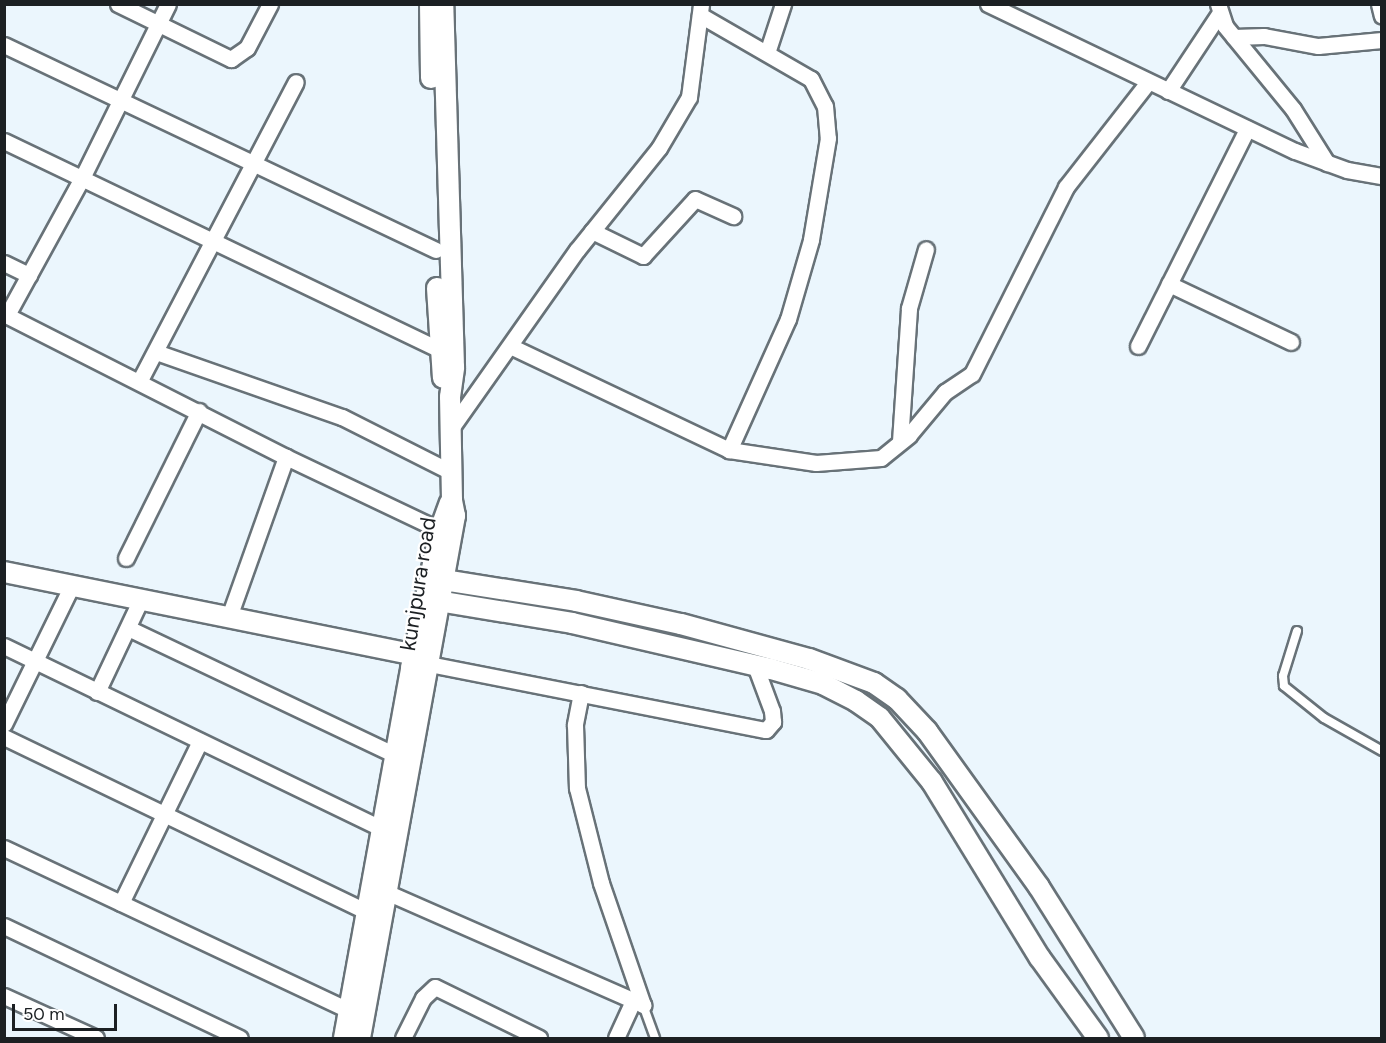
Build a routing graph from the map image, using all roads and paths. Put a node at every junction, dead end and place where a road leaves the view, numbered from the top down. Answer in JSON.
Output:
{"nodes":[{"id":1,"x":118,"y":4,"type":"edge"},
{"id":2,"x":168,"y":4,"type":"edge"},
{"id":3,"x":270,"y":4,"type":"edge"},
{"id":4,"x":430,"y":4,"type":"edge"},
{"id":5,"x":443,"y":4,"type":"edge"},
{"id":6,"x":783,"y":4,"type":"edge"},
{"id":7,"x":988,"y":4,"type":"edge"},
{"id":8,"x":1378,"y":4,"type":"edge"},
{"id":9,"x":1218,"y":9,"type":"edge"},
{"id":10,"x":701,"y":10,"type":"edge"},
{"id":11,"x":1382,"y":16,"type":"edge"},
{"id":12,"x":159,"y":23,"type":"junction"},
{"id":13,"x":1234,"y":37,"type":"junction"},
{"id":14,"x":1382,"y":40,"type":"edge"},
{"id":15,"x":4,"y":45,"type":"edge"},
{"id":16,"x":767,"y":53,"type":"junction"},
{"id":17,"x":296,"y":82,"type":"dead end"},
{"id":18,"x":1148,"y":82,"type":"junction"},
{"id":19,"x":1168,"y":91,"type":"junction"},
{"id":20,"x":121,"y":101,"type":"junction"},
{"id":21,"x":1247,"y":129,"type":"junction"},
{"id":22,"x":4,"y":141,"type":"edge"},
{"id":23,"x":1327,"y":163,"type":"junction"},
{"id":24,"x":254,"y":164,"type":"junction"},
{"id":25,"x":1382,"y":176,"type":"edge"},
{"id":26,"x":82,"y":178,"type":"junction"},
{"id":27,"x":732,"y":216,"type":"dead end"},
{"id":28,"x":592,"y":231,"type":"junction"},
{"id":29,"x":214,"y":244,"type":"junction"},
{"id":30,"x":926,"y":249,"type":"dead end"},
{"id":31,"x":436,"y":250,"type":"junction"},
{"id":32,"x":4,"y":263,"type":"edge"},
{"id":33,"x":29,"y":275,"type":"junction"},
{"id":34,"x":1169,"y":284,"type":"junction"},
{"id":35,"x":6,"y":314,"type":"edge"},
{"id":36,"x":1291,"y":342,"type":"dead end"},
{"id":37,"x":510,"y":346,"type":"junction"},
{"id":38,"x":1138,"y":346,"type":"dead end"},
{"id":39,"x":439,"y":349,"type":"junction"},
{"id":40,"x":156,"y":352,"type":"junction"},
{"id":41,"x":140,"y":380,"type":"junction"},
{"id":42,"x":450,"y":397,"type":"junction"},
{"id":43,"x":199,"y":411,"type":"junction"},
{"id":44,"x":452,"y":427,"type":"junction"},
{"id":45,"x":900,"y":441,"type":"junction"},
{"id":46,"x":729,"y":450,"type":"junction"},
{"id":47,"x":286,"y":457,"type":"junction"},
{"id":48,"x":453,"y":473,"type":"junction"},
{"id":49,"x":452,"y":500,"type":"junction"},
{"id":50,"x":440,"y":530,"type":"junction"},
{"id":51,"x":126,"y":558,"type":"dead end"},
{"id":52,"x":4,"y":572,"type":"edge"},
{"id":53,"x":439,"y":579,"type":"junction"},
{"id":54,"x":72,"y":585,"type":"junction"},
{"id":55,"x":141,"y":599,"type":"junction"},
{"id":56,"x":434,"y":601,"type":"junction"},
{"id":57,"x":229,"y":617,"type":"junction"},
{"id":58,"x":128,"y":628,"type":"junction"},
{"id":59,"x":1298,"y":631,"type":"dead end"},
{"id":60,"x":4,"y":646,"type":"edge"},
{"id":61,"x":422,"y":659,"type":"junction"},
{"id":62,"x":36,"y":662,"type":"junction"},
{"id":63,"x":756,"y":668,"type":"junction"},
{"id":64,"x":97,"y":692,"type":"junction"},
{"id":65,"x":581,"y":693,"type":"junction"},
{"id":66,"x":4,"y":724,"type":"edge"},
{"id":67,"x":4,"y":736,"type":"edge"},
{"id":68,"x":200,"y":741,"type":"junction"},
{"id":69,"x":1382,"y":751,"type":"edge"},
{"id":70,"x":395,"y":755,"type":"junction"},
{"id":71,"x":165,"y":814,"type":"junction"},
{"id":72,"x":382,"y":830,"type":"junction"},
{"id":73,"x":4,"y":848,"type":"edge"},
{"id":74,"x":378,"y":889,"type":"junction"},
{"id":75,"x":121,"y":903,"type":"junction"},
{"id":76,"x":365,"y":911,"type":"junction"},
{"id":77,"x":4,"y":926,"type":"edge"},
{"id":78,"x":4,"y":996,"type":"edge"},
{"id":79,"x":638,"y":1003,"type":"junction"},
{"id":80,"x":349,"y":1010,"type":"junction"},
{"id":81,"x":513,"y":1032,"type":"edge"},
{"id":82,"x":96,"y":1038,"type":"edge"},
{"id":83,"x":240,"y":1038,"type":"edge"},
{"id":84,"x":344,"y":1038,"type":"edge"},
{"id":85,"x":360,"y":1038,"type":"edge"},
{"id":86,"x":403,"y":1038,"type":"edge"},
{"id":87,"x":539,"y":1038,"type":"edge"},
{"id":88,"x":616,"y":1038,"type":"edge"},
{"id":89,"x":655,"y":1038,"type":"edge"},
{"id":90,"x":1098,"y":1038,"type":"edge"},
{"id":91,"x":1134,"y":1038,"type":"edge"}],
"edges":[{"from":1,"to":12,"type":"street"},
{"from":2,"to":12,"type":"street"},
{"from":3,"to":12,"type":"street"},
{"from":4,"to":31,"type":"street"},
{"from":5,"to":42,"type":"street"},
{"from":6,"to":16,"type":"street"},
{"from":7,"to":18,"type":"street"},
{"from":8,"to":11,"type":"street"},
{"from":9,"to":13,"type":"street"},
{"from":9,"to":19,"type":"street"},
{"from":10,"to":16,"type":"street"},
{"from":10,"to":28,"type":"street"},
{"from":12,"to":20,"type":"street"},
{"from":13,"to":14,"type":"street"},
{"from":13,"to":23,"type":"street"},
{"from":15,"to":20,"type":"street"},
{"from":16,"to":46,"type":"street"},
{"from":17,"to":24,"type":"street"},
{"from":18,"to":19,"type":"street"},
{"from":18,"to":45,"type":"street"},
{"from":19,"to":21,"type":"street"},
{"from":20,"to":24,"type":"street"},
{"from":20,"to":26,"type":"street"},
{"from":21,"to":23,"type":"street"},
{"from":21,"to":34,"type":"street"},
{"from":22,"to":26,"type":"street"},
{"from":23,"to":25,"type":"street"},
{"from":24,"to":29,"type":"street"},
{"from":24,"to":31,"type":"street"},
{"from":26,"to":29,"type":"street"},
{"from":26,"to":33,"type":"street"},
{"from":27,"to":28,"type":"street"},
{"from":28,"to":37,"type":"street"},
{"from":29,"to":39,"type":"street"},
{"from":29,"to":40,"type":"street"},
{"from":30,"to":45,"type":"street"},
{"from":31,"to":39,"type":"street"},
{"from":32,"to":33,"type":"street"},
{"from":33,"to":35,"type":"street"},
{"from":34,"to":36,"type":"street"},
{"from":34,"to":38,"type":"street"},
{"from":35,"to":41,"type":"street"},
{"from":37,"to":44,"type":"street"},
{"from":37,"to":46,"type":"street"},
{"from":39,"to":42,"type":"street"},
{"from":40,"to":41,"type":"street"},
{"from":40,"to":48,"type":"street"},
{"from":41,"to":43,"type":"street"},
{"from":42,"to":44,"type":"street"},
{"from":43,"to":47,"type":"street"},
{"from":43,"to":51,"type":"street"},
{"from":44,"to":48,"type":"street"},
{"from":45,"to":46,"type":"street"},
{"from":47,"to":50,"type":"street"},
{"from":47,"to":57,"type":"street"},
{"from":48,"to":49,"type":"street"},
{"from":49,"to":50,"type":"street","name":"kunjpura road"},
{"from":49,"to":53,"type":"street","name":"kunjpura road"},
{"from":50,"to":53,"type":"street","name":"kunjpura road"},
{"from":52,"to":54,"type":"street"},
{"from":53,"to":56,"type":"street","name":"kunjpura road"},
{"from":53,"to":91,"type":"street"},
{"from":54,"to":55,"type":"street"},
{"from":54,"to":62,"type":"street"},
{"from":55,"to":57,"type":"street"},
{"from":55,"to":58,"type":"street"},
{"from":56,"to":61,"type":"street","name":"kunjpura road"},
{"from":56,"to":63,"type":"street"},
{"from":57,"to":61,"type":"street"},
{"from":58,"to":64,"type":"street"},
{"from":58,"to":70,"type":"street"},
{"from":59,"to":69,"type":"lane"},
{"from":60,"to":62,"type":"street"},
{"from":61,"to":65,"type":"street"},
{"from":61,"to":70,"type":"street","name":"kunjpura road"},
{"from":61,"to":74,"type":"street","name":"kunjpura road"},
{"from":62,"to":64,"type":"street"},
{"from":62,"to":66,"type":"street"},
{"from":63,"to":65,"type":"street"},
{"from":63,"to":90,"type":"street"},
{"from":64,"to":68,"type":"street"},
{"from":65,"to":79,"type":"street"},
{"from":67,"to":71,"type":"street"},
{"from":68,"to":71,"type":"street"},
{"from":68,"to":72,"type":"street"},
{"from":70,"to":72,"type":"street","name":"kunjpura road"},
{"from":71,"to":75,"type":"street"},
{"from":71,"to":76,"type":"street"},
{"from":72,"to":74,"type":"street","name":"kunjpura road"},
{"from":73,"to":75,"type":"street"},
{"from":74,"to":76,"type":"street","name":"kunjpura road"},
{"from":74,"to":79,"type":"street"},
{"from":74,"to":85,"type":"street","name":"kunjpura road"},
{"from":75,"to":80,"type":"street"},
{"from":76,"to":80,"type":"street","name":"kunjpura road"},
{"from":77,"to":83,"type":"street"},
{"from":78,"to":82,"type":"street"},
{"from":79,"to":88,"type":"street"},
{"from":79,"to":89,"type":"lane"},
{"from":80,"to":84,"type":"street","name":"kunjpura road"},
{"from":81,"to":86,"type":"street"},
{"from":81,"to":87,"type":"street"}]}
